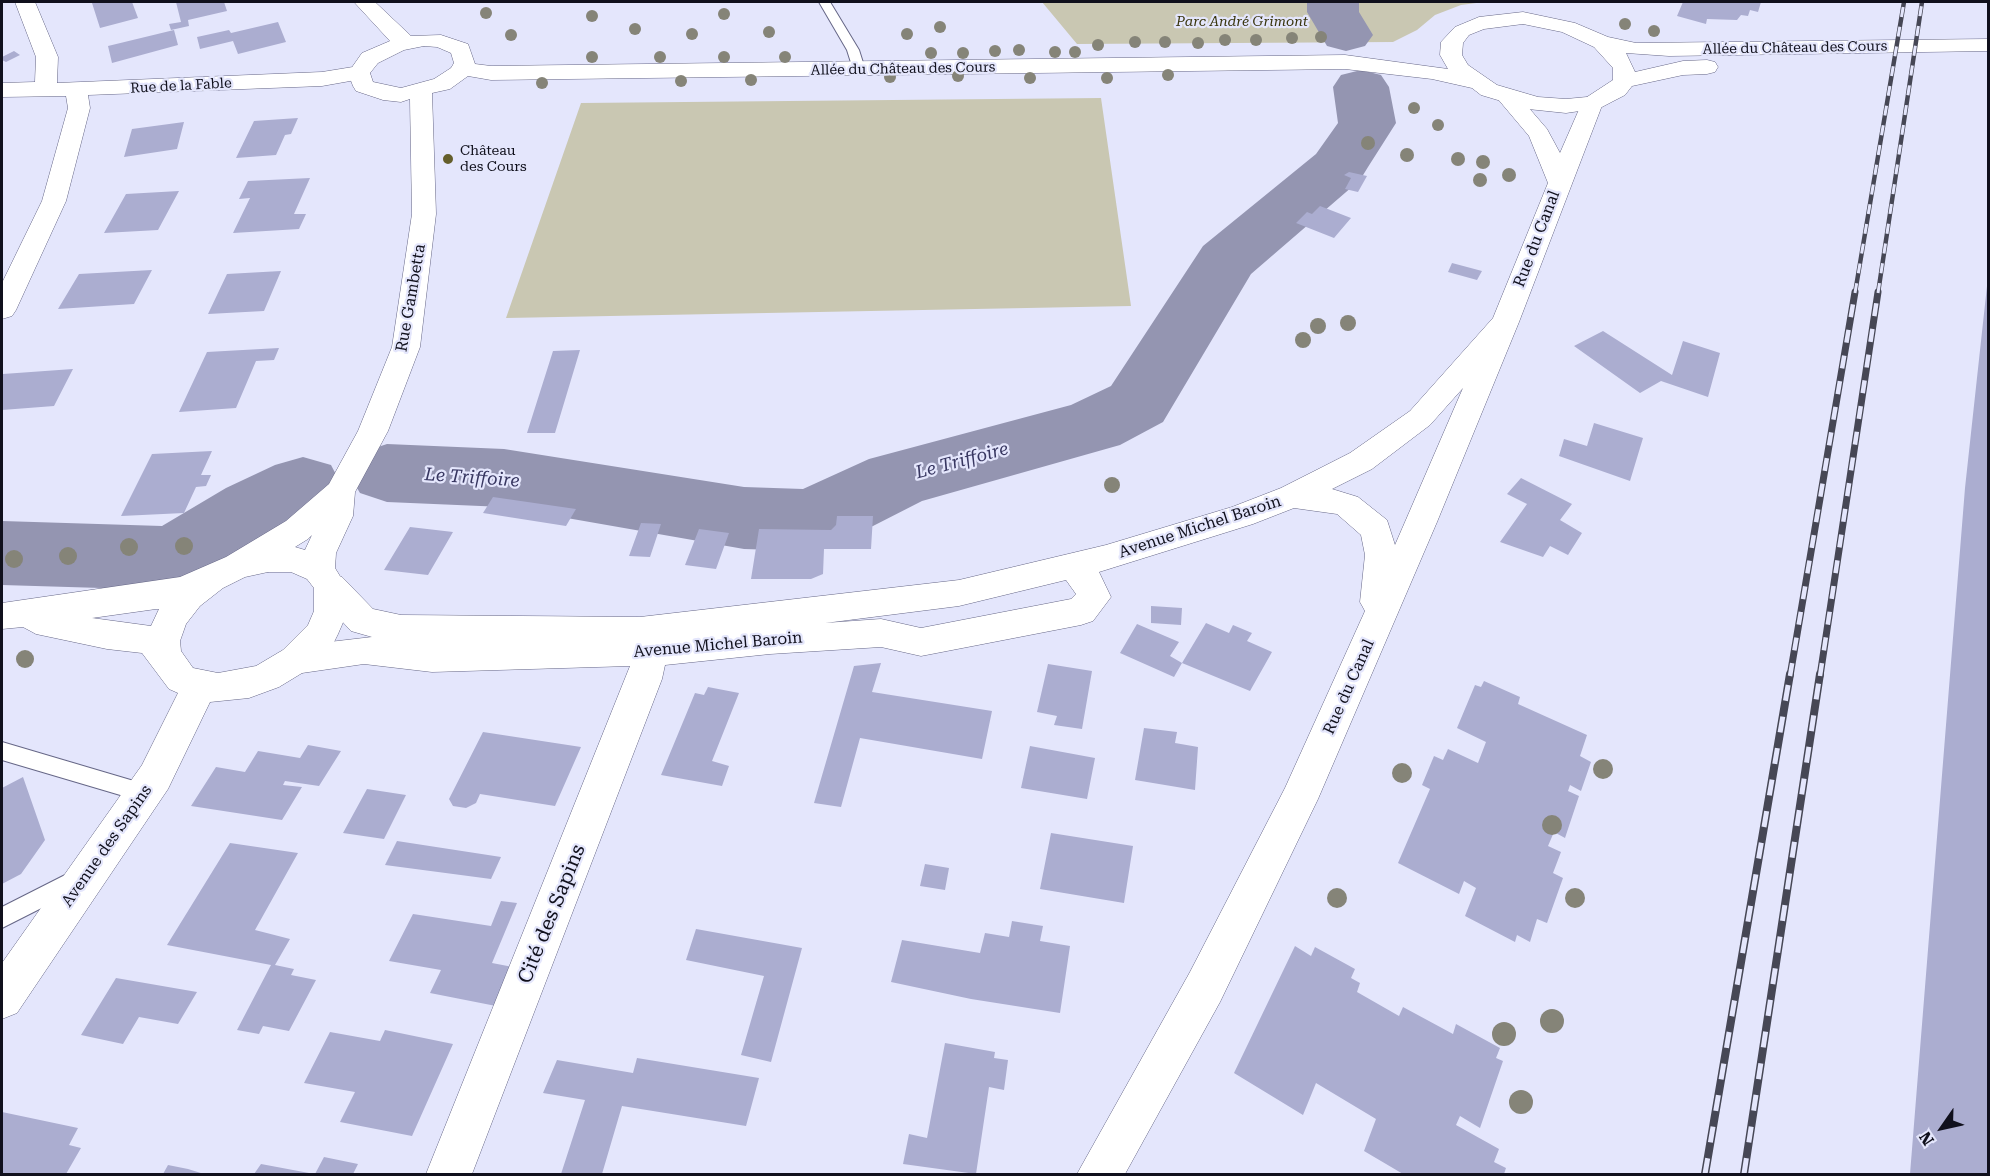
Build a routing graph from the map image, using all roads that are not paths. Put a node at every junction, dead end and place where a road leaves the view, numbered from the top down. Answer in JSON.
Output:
{"nodes":[{"id":1,"x":25,"y":2,"type":"edge"},
{"id":2,"x":364,"y":2,"type":"edge"},
{"id":3,"x":824,"y":2,"type":"edge"},
{"id":4,"x":1508,"y":10,"type":"edge"},
{"id":5,"x":1602,"y":42,"type":"junction"},
{"id":6,"x":407,"y":43,"type":"junction"},
{"id":7,"x":1989,"y":45,"type":"edge"},
{"id":8,"x":1434,"y":46,"type":"junction"},
{"id":9,"x":1345,"y":62,"type":"junction"},
{"id":10,"x":1989,"y":63,"type":"edge"},
{"id":11,"x":462,"y":69,"type":"junction"},
{"id":12,"x":859,"y":69,"type":"junction"},
{"id":13,"x":359,"y":73,"type":"junction"},
{"id":14,"x":1623,"y":81,"type":"junction"},
{"id":15,"x":1474,"y":82,"type":"junction"},
{"id":16,"x":2,"y":90,"type":"edge"},
{"id":17,"x":42,"y":90,"type":"junction"},
{"id":18,"x":76,"y":91,"type":"junction"},
{"id":19,"x":421,"y":92,"type":"junction"},
{"id":20,"x":1508,"y":98,"type":"junction"},
{"id":21,"x":1592,"y":103,"type":"junction"},
{"id":22,"x":1558,"y":181,"type":"junction"},
{"id":23,"x":2,"y":310,"type":"edge"},
{"id":24,"x":1505,"y":322,"type":"junction"},
{"id":25,"x":340,"y":492,"type":"junction"},
{"id":26,"x":1292,"y":496,"type":"junction"},
{"id":27,"x":1072,"y":566,"type":"junction"},
{"id":28,"x":225,"y":572,"type":"junction"},
{"id":29,"x":325,"y":578,"type":"junction"},
{"id":30,"x":9,"y":616,"type":"edge"},
{"id":31,"x":1375,"y":628,"type":"junction"},
{"id":32,"x":651,"y":651,"type":"junction"},
{"id":33,"x":164,"y":655,"type":"junction"},
{"id":34,"x":295,"y":660,"type":"junction"},
{"id":35,"x":198,"y":686,"type":"junction"},
{"id":36,"x":2,"y":751,"type":"edge"},
{"id":37,"x":144,"y":793,"type":"junction"},
{"id":38,"x":88,"y":873,"type":"junction"},
{"id":39,"x":2,"y":918,"type":"edge"},
{"id":40,"x":2,"y":998,"type":"edge"},
{"id":41,"x":449,"y":1174,"type":"edge"},
{"id":42,"x":1100,"y":1174,"type":"edge"}],
"edges":[{"from":1,"to":17,"type":"street"},
{"from":2,"to":6,"type":"street"},
{"from":3,"to":12,"type":"lane"},
{"from":4,"to":5,"type":"street"},
{"from":4,"to":8,"type":"street"},
{"from":5,"to":7,"type":"street","name":"Allée du Château des Cours"},
{"from":5,"to":14,"type":"street"},
{"from":6,"to":11,"type":"street"},
{"from":6,"to":13,"type":"street"},
{"from":8,"to":9,"type":"street","name":"Allée du Château des Cours"},
{"from":8,"to":15,"type":"street"},
{"from":9,"to":12,"type":"street","name":"Allée du Château des Cours"},
{"from":9,"to":15,"type":"street","name":"Allée du Château des Cours"},
{"from":10,"to":14,"type":"street","name":"Allée du Château des Cours"},
{"from":11,"to":12,"type":"street","name":"Allée du Château des Cours"},
{"from":11,"to":19,"type":"street"},
{"from":13,"to":18,"type":"street","name":"Rue de la Fable"},
{"from":13,"to":19,"type":"street"},
{"from":14,"to":21,"type":"street"},
{"from":15,"to":20,"type":"street"},
{"from":16,"to":17,"type":"street","name":"Rue de la Fable"},
{"from":17,"to":18,"type":"street","name":"Rue de la Fable"},
{"from":18,"to":23,"type":"street"},
{"from":19,"to":25,"type":"street","name":"Rue Gambetta"},
{"from":20,"to":21,"type":"street"},
{"from":20,"to":22,"type":"street","name":"Rue du Canal"},
{"from":21,"to":22,"type":"street","name":"Rue du Canal"},
{"from":22,"to":24,"type":"street","name":"Rue du Canal"},
{"from":24,"to":26,"type":"street","name":"Avenue Michel Baroin"},
{"from":24,"to":31,"type":"street","name":"Rue du Canal"},
{"from":25,"to":28,"type":"street","name":"Rue Gambetta"},
{"from":25,"to":29,"type":"street","name":"Rue Gambetta"},
{"from":26,"to":27,"type":"street","name":"Avenue Michel Baroin"},
{"from":26,"to":31,"type":"street","name":"Avenue Michel Baroin"},
{"from":27,"to":29,"type":"street","name":"Avenue Michel Baroin"},
{"from":27,"to":32,"type":"street","name":"Avenue Michel Baroin"},
{"from":28,"to":29,"type":"street"},
{"from":28,"to":30,"type":"street"},
{"from":28,"to":33,"type":"street"},
{"from":29,"to":34,"type":"street"},
{"from":30,"to":33,"type":"street"},
{"from":31,"to":42,"type":"street","name":"Rue du Canal"},
{"from":32,"to":34,"type":"street","name":"Avenue Michel Baroin"},
{"from":32,"to":41,"type":"street","name":"Cité des Sapins"},
{"from":33,"to":35,"type":"street"},
{"from":34,"to":35,"type":"street"},
{"from":35,"to":37,"type":"street","name":"Avenue des Sapins"},
{"from":36,"to":37,"type":"lane"},
{"from":37,"to":38,"type":"street","name":"Avenue des Sapins"},
{"from":38,"to":39,"type":"lane"},
{"from":38,"to":40,"type":"street","name":"Avenue des Sapins"}]}
